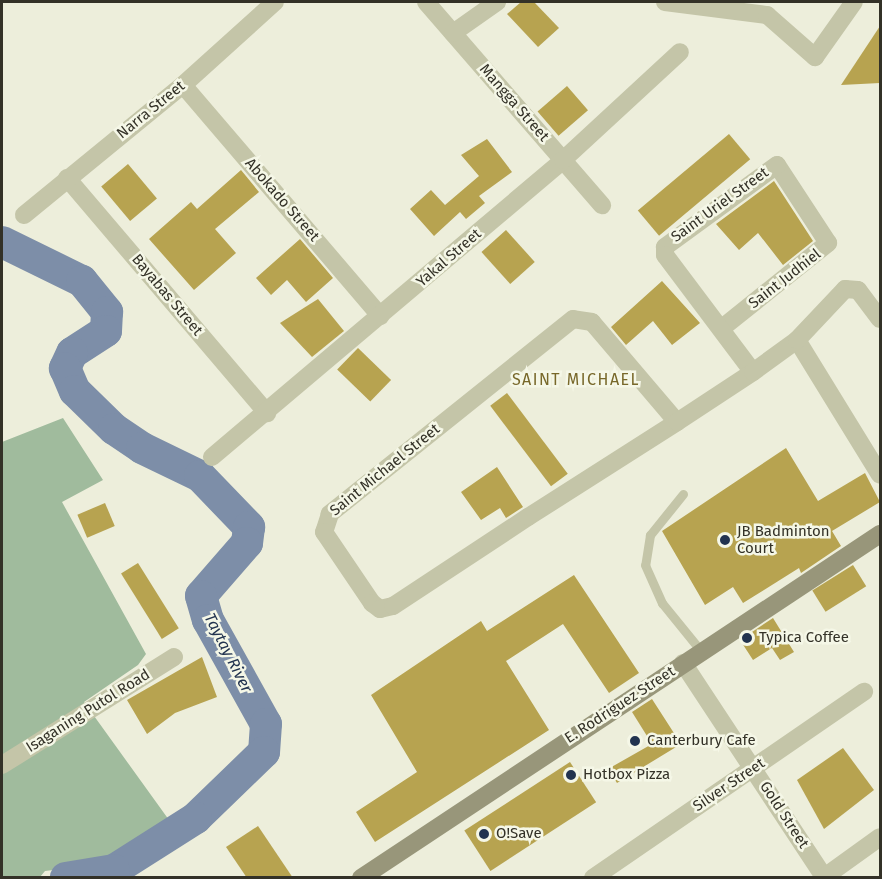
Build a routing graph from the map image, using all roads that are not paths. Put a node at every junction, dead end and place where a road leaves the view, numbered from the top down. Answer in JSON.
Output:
{"nodes":[{"id":1,"x":275,"y":2,"type":"edge"},
{"id":2,"x":426,"y":2,"type":"edge"},
{"id":3,"x":497,"y":2,"type":"edge"},
{"id":4,"x":665,"y":2,"type":"edge"},
{"id":5,"x":692,"y":2,"type":"edge"},
{"id":6,"x":854,"y":2,"type":"edge"},
{"id":7,"x":453,"y":33,"type":"junction"},
{"id":8,"x":680,"y":51,"type":"dead end"},
{"id":9,"x":183,"y":85,"type":"junction"},
{"id":10,"x":563,"y":160,"type":"junction"},
{"id":11,"x":777,"y":165,"type":"joint"},
{"id":12,"x":67,"y":178,"type":"junction"},
{"id":13,"x":602,"y":205,"type":"dead end"},
{"id":14,"x":24,"y":215,"type":"dead end"},
{"id":15,"x":381,"y":316,"type":"junction"},
{"id":16,"x":880,"y":319,"type":"edge"},
{"id":17,"x":722,"y":328,"type":"junction"},
{"id":18,"x":797,"y":340,"type":"junction"},
{"id":19,"x":753,"y":372,"type":"junction"},
{"id":20,"x":267,"y":412,"type":"junction"},
{"id":21,"x":677,"y":422,"type":"junction"},
{"id":22,"x":212,"y":458,"type":"dead end"},
{"id":23,"x":880,"y":475,"type":"edge"},
{"id":24,"x":683,"y":494,"type":"dead end"},
{"id":25,"x":880,"y":534,"type":"edge"},
{"id":26,"x":701,"y":651,"type":"junction"},
{"id":27,"x":174,"y":657,"type":"dead end"},
{"id":28,"x":683,"y":663,"type":"junction"},
{"id":29,"x":864,"y":692,"type":"dead end"},
{"id":30,"x":2,"y":765,"type":"edge"},
{"id":31,"x":753,"y":768,"type":"junction"},
{"id":32,"x":880,"y":837,"type":"edge"},
{"id":33,"x":824,"y":877,"type":"edge"},
{"id":34,"x":361,"y":878,"type":"edge"},
{"id":35,"x":593,"y":878,"type":"edge"}],
"edges":[{"from":1,"to":9,"type":"street","name":"Narra Street"},
{"from":2,"to":7,"type":"street","name":"Mangga Street"},
{"from":3,"to":7,"type":"street"},
{"from":4,"to":5,"type":"street"},
{"from":5,"to":6,"type":"street"},
{"from":7,"to":10,"type":"street","name":"Mangga Street"},
{"from":8,"to":10,"type":"street","name":"Yakal Street"},
{"from":9,"to":12,"type":"street","name":"Narra Street"},
{"from":9,"to":15,"type":"street","name":"Abokado Street"},
{"from":10,"to":13,"type":"street","name":"Mangga Street"},
{"from":10,"to":15,"type":"street","name":"Yakal Street"},
{"from":11,"to":17,"type":"street","name":"Saint Judhiel"},
{"from":11,"to":17,"type":"street","name":"Saint Uriel Street"},
{"from":12,"to":14,"type":"street","name":"Narra Street"},
{"from":12,"to":20,"type":"street","name":"Bayabas Street"},
{"from":15,"to":20,"type":"street","name":"Yakal Street"},
{"from":16,"to":18,"type":"street","name":"Saint Michael Street"},
{"from":17,"to":19,"type":"street"},
{"from":18,"to":19,"type":"street","name":"Saint Michael Street"},
{"from":18,"to":23,"type":"street"},
{"from":19,"to":21,"type":"street","name":"Saint Michael Street"},
{"from":20,"to":22,"type":"street","name":"Yakal Street"},
{"from":21,"to":21,"type":"street","name":"Saint Michael Street"},
{"from":24,"to":26,"type":"lane"},
{"from":25,"to":26,"type":"street","name":"E. Rodriguez Street"},
{"from":26,"to":28,"type":"street","name":"E. Rodriguez Street"},
{"from":27,"to":30,"type":"street","name":"Isaganing Putol Road"},
{"from":28,"to":31,"type":"street","name":"Gold Street"},
{"from":28,"to":34,"type":"street","name":"E. Rodriguez Street"},
{"from":29,"to":31,"type":"street","name":"Silver Street"},
{"from":31,"to":33,"type":"street","name":"Gold Street"},
{"from":31,"to":35,"type":"street","name":"Silver Street"},
{"from":32,"to":33,"type":"street"}]}
